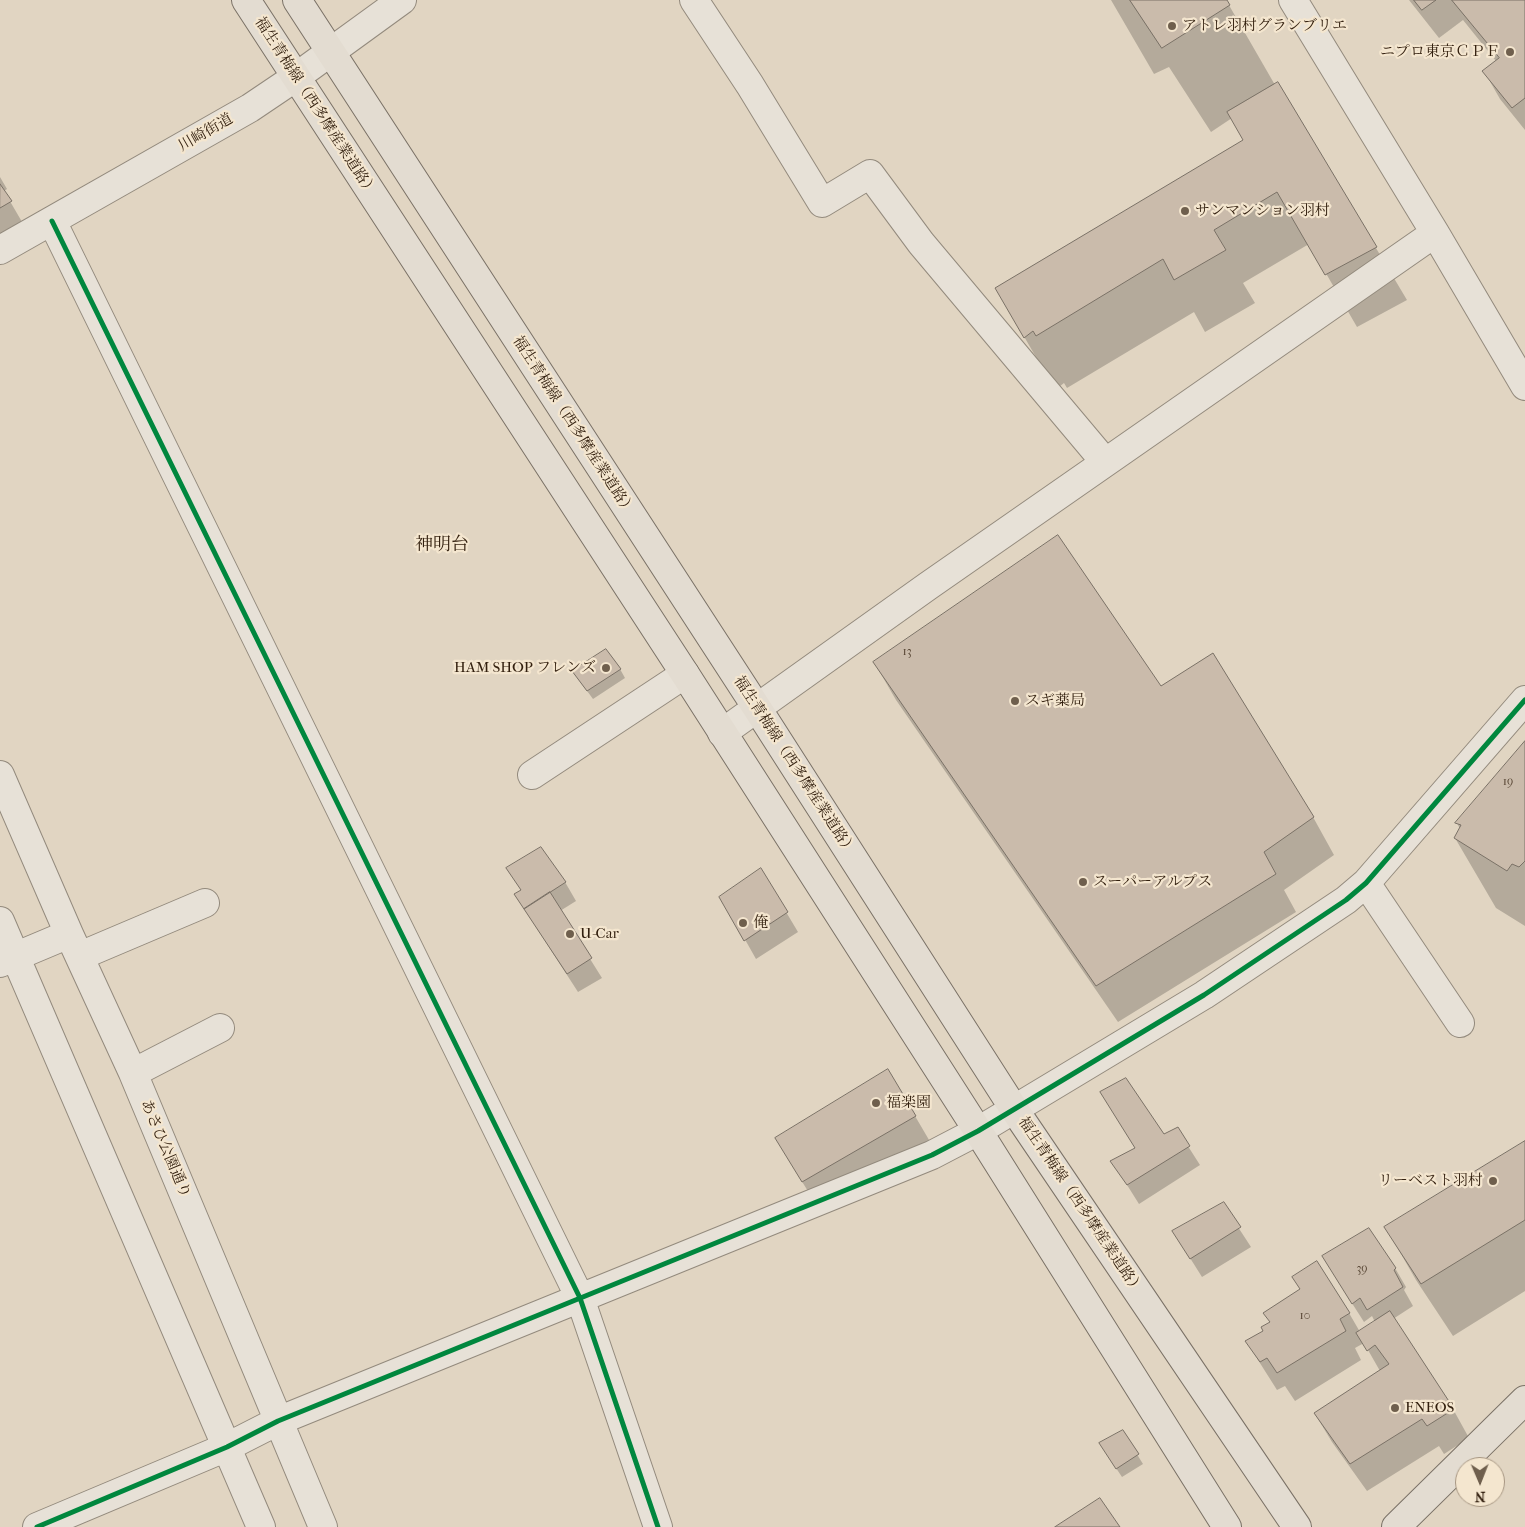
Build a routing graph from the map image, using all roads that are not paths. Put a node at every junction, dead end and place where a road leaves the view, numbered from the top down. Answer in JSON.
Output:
{"nodes":[{"id":1,"x":246,"y":0,"type":"edge"},
{"id":2,"x":297,"y":0,"type":"edge"},
{"id":3,"x":402,"y":0,"type":"edge"},
{"id":4,"x":694,"y":0,"type":"edge"},
{"id":5,"x":1294,"y":0,"type":"edge"},
{"id":6,"x":330,"y":52,"type":"junction"},
{"id":7,"x":296,"y":77,"type":"junction"},
{"id":8,"x":52,"y":221,"type":"junction"},
{"id":9,"x":1435,"y":233,"type":"junction"},
{"id":10,"x":0,"y":250,"type":"edge"},
{"id":11,"x":1525,"y":386,"type":"edge"},
{"id":12,"x":1105,"y":462,"type":"junction"},
{"id":13,"x":685,"y":674,"type":"junction"},
{"id":14,"x":1525,"y":700,"type":"edge"},
{"id":15,"x":757,"y":708,"type":"junction"},
{"id":16,"x":722,"y":732,"type":"junction"},
{"id":17,"x":0,"y":774,"type":"edge"},
{"id":18,"x":532,"y":775,"type":"dead end"},
{"id":19,"x":1366,"y":883,"type":"junction"},
{"id":20,"x":205,"y":904,"type":"dead end"},
{"id":21,"x":0,"y":921,"type":"edge"},
{"id":22,"x":74,"y":945,"type":"junction"},
{"id":23,"x":8,"y":960,"type":"edge"},
{"id":24,"x":1460,"y":1023,"type":"dead end"},
{"id":25,"x":220,"y":1028,"type":"dead end"},
{"id":26,"x":133,"y":1073,"type":"junction"},
{"id":27,"x":1014,"y":1109,"type":"junction"},
{"id":28,"x":978,"y":1131,"type":"junction"},
{"id":29,"x":580,"y":1298,"type":"junction"},
{"id":30,"x":1525,"y":1400,"type":"edge"},
{"id":31,"x":278,"y":1421,"type":"junction"},
{"id":32,"x":227,"y":1447,"type":"junction"},
{"id":33,"x":37,"y":1527,"type":"edge"},
{"id":34,"x":261,"y":1527,"type":"edge"},
{"id":35,"x":323,"y":1527,"type":"edge"},
{"id":36,"x":658,"y":1527,"type":"edge"},
{"id":37,"x":1227,"y":1527,"type":"edge"},
{"id":38,"x":1297,"y":1527,"type":"edge"},
{"id":39,"x":1396,"y":1527,"type":"edge"}],
"edges":[{"from":1,"to":7,"type":"main road","name":"福生青梅線（西多摩産業道路）"},
{"from":2,"to":6,"type":"main road","name":"福生青梅線（西多摩産業道路）"},
{"from":3,"to":6,"type":"street","name":"川崎街道"},
{"from":4,"to":12,"type":"street"},
{"from":5,"to":9,"type":"street"},
{"from":6,"to":7,"type":"street","name":"川崎街道"},
{"from":6,"to":15,"type":"main road","name":"福生青梅線（西多摩産業道路）"},
{"from":7,"to":8,"type":"street","name":"川崎街道"},
{"from":7,"to":13,"type":"main road","name":"福生青梅線（西多摩産業道路）"},
{"from":8,"to":10,"type":"street","name":"川崎街道"},
{"from":8,"to":29,"type":"street"},
{"from":9,"to":11,"type":"street"},
{"from":9,"to":12,"type":"street"},
{"from":12,"to":15,"type":"street"},
{"from":13,"to":16,"type":"main road","name":"福生青梅線（西多摩産業道路）"},
{"from":13,"to":18,"type":"street"},
{"from":14,"to":19,"type":"street"},
{"from":15,"to":16,"type":"street"},
{"from":15,"to":27,"type":"main road","name":"福生青梅線（西多摩産業道路）"},
{"from":16,"to":28,"type":"main road","name":"福生青梅線（西多摩産業道路）"},
{"from":17,"to":22,"type":"street","name":"あさひ公園通り"},
{"from":19,"to":24,"type":"street"},
{"from":19,"to":27,"type":"street"},
{"from":20,"to":22,"type":"street"},
{"from":21,"to":23,"type":"street"},
{"from":22,"to":23,"type":"street"},
{"from":22,"to":26,"type":"street","name":"あさひ公園通り"},
{"from":23,"to":32,"type":"street"},
{"from":25,"to":26,"type":"street"},
{"from":26,"to":31,"type":"street","name":"あさひ公園通り"},
{"from":27,"to":28,"type":"street"},
{"from":27,"to":38,"type":"main road","name":"福生青梅線（西多摩産業道路）"},
{"from":28,"to":29,"type":"street"},
{"from":28,"to":37,"type":"main road","name":"福生青梅線（西多摩産業道路）"},
{"from":29,"to":31,"type":"street"},
{"from":29,"to":36,"type":"street"},
{"from":30,"to":39,"type":"main road"},
{"from":31,"to":32,"type":"street"},
{"from":31,"to":35,"type":"street","name":"あさひ公園通り"},
{"from":32,"to":33,"type":"street"},
{"from":32,"to":34,"type":"street"}]}
